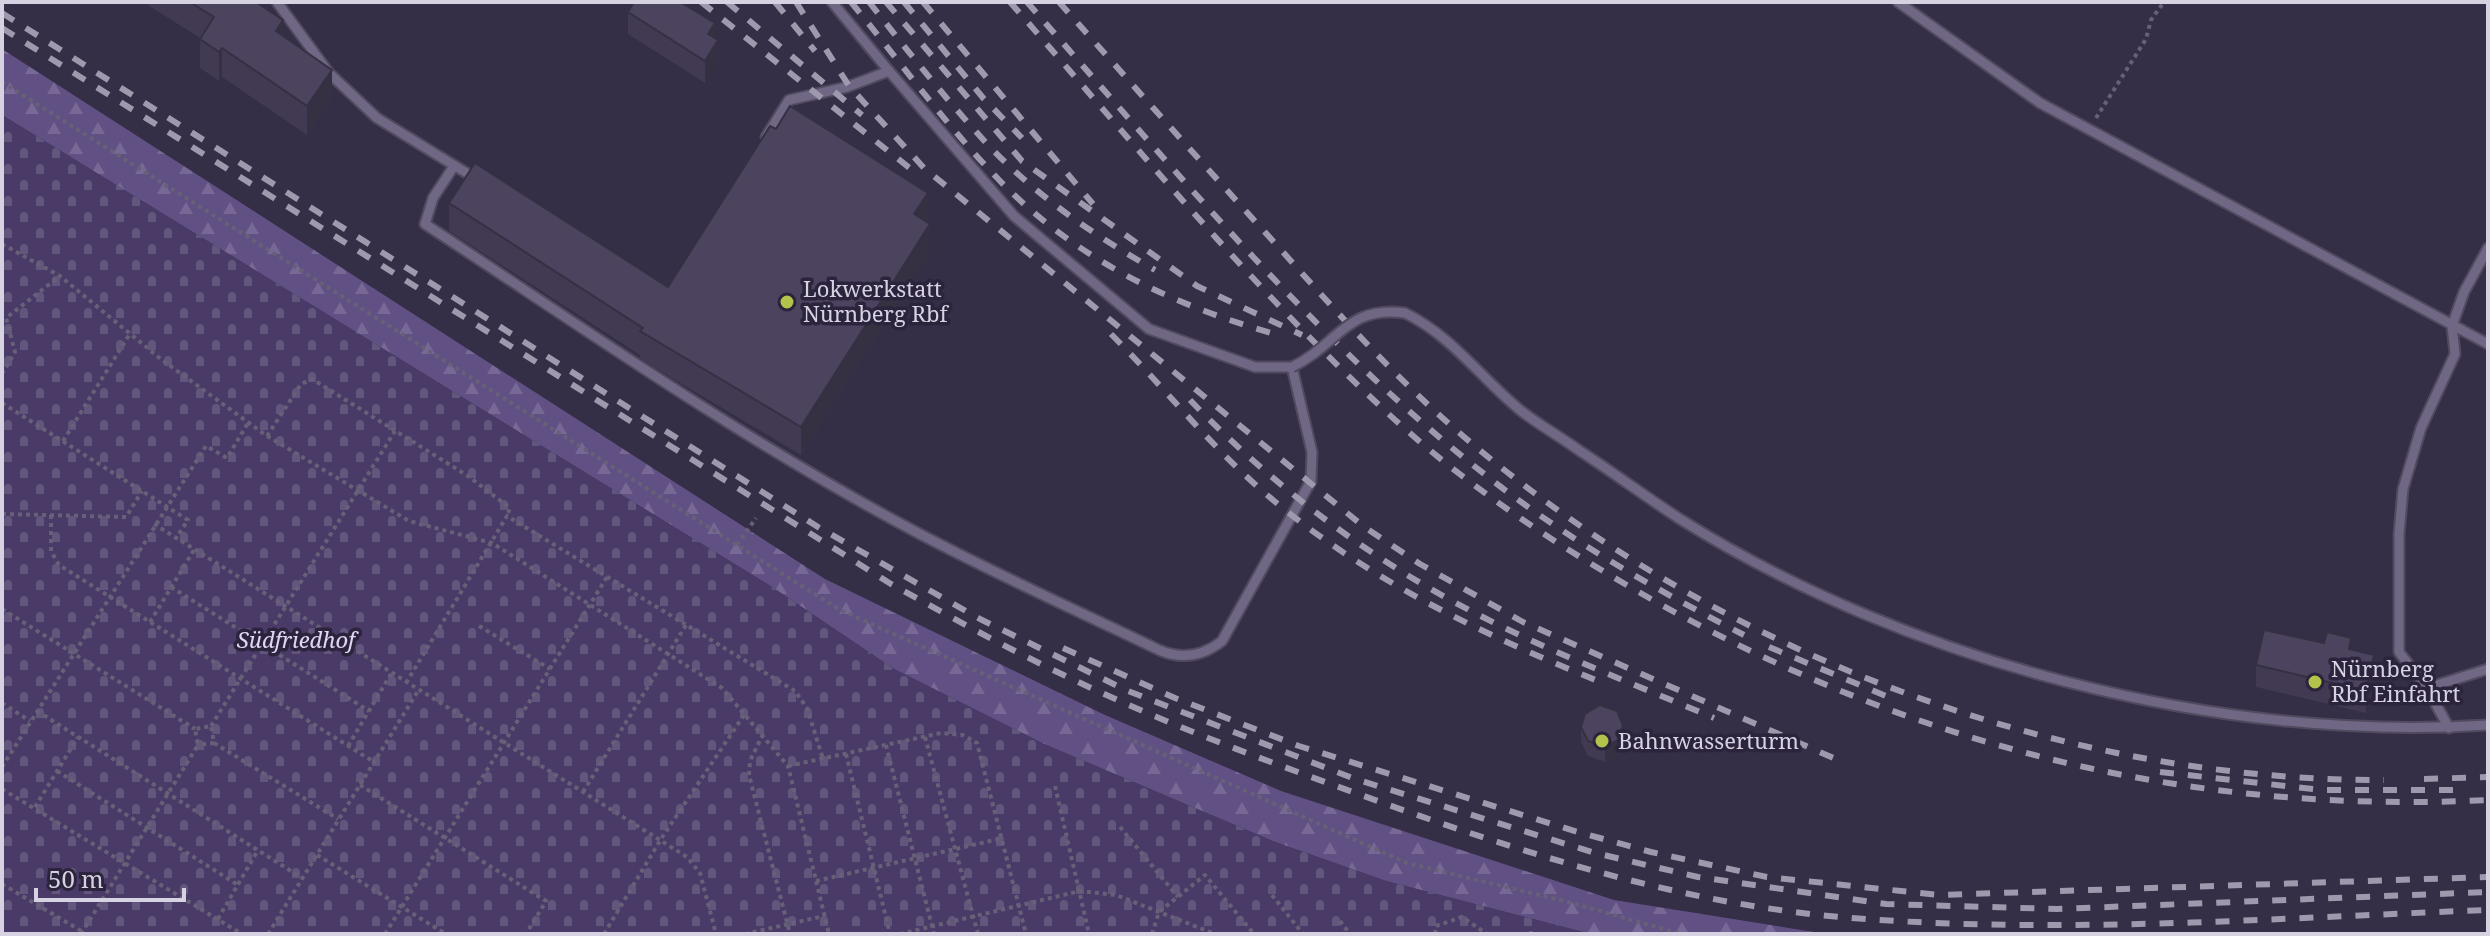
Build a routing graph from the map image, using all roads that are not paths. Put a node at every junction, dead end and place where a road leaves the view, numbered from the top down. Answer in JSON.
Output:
{"nodes":[{"id":1,"x":277,"y":2,"type":"edge"},
{"id":2,"x":832,"y":2,"type":"edge"},
{"id":3,"x":1898,"y":2,"type":"edge"},
{"id":4,"x":889,"y":71,"type":"junction"},
{"id":5,"x":759,"y":148,"type":"edge"},
{"id":6,"x":454,"y":166,"type":"junction"},
{"id":7,"x":492,"y":189,"type":"edge"},
{"id":8,"x":2488,"y":248,"type":"edge"},
{"id":9,"x":2452,"y":326,"type":"junction"},
{"id":10,"x":2488,"y":344,"type":"edge"},
{"id":11,"x":1292,"y":367,"type":"junction"},
{"id":12,"x":2488,"y":669,"type":"edge"},
{"id":13,"x":2427,"y":688,"type":"junction"},
{"id":14,"x":2488,"y":725,"type":"edge"},
{"id":15,"x":2449,"y":728,"type":"junction"}],
"edges":[{"from":1,"to":6,"type":"lane"},
{"from":2,"to":4,"type":"lane"},
{"from":3,"to":9,"type":"lane"},
{"from":4,"to":5,"type":"lane"},
{"from":4,"to":11,"type":"lane"},
{"from":6,"to":7,"type":"lane"},
{"from":6,"to":11,"type":"lane"},
{"from":8,"to":9,"type":"lane"},
{"from":9,"to":10,"type":"lane"},
{"from":9,"to":13,"type":"lane"},
{"from":11,"to":15,"type":"lane","bridge":true},
{"from":12,"to":13,"type":"lane"},
{"from":13,"to":15,"type":"lane"},
{"from":14,"to":15,"type":"lane"}]}
